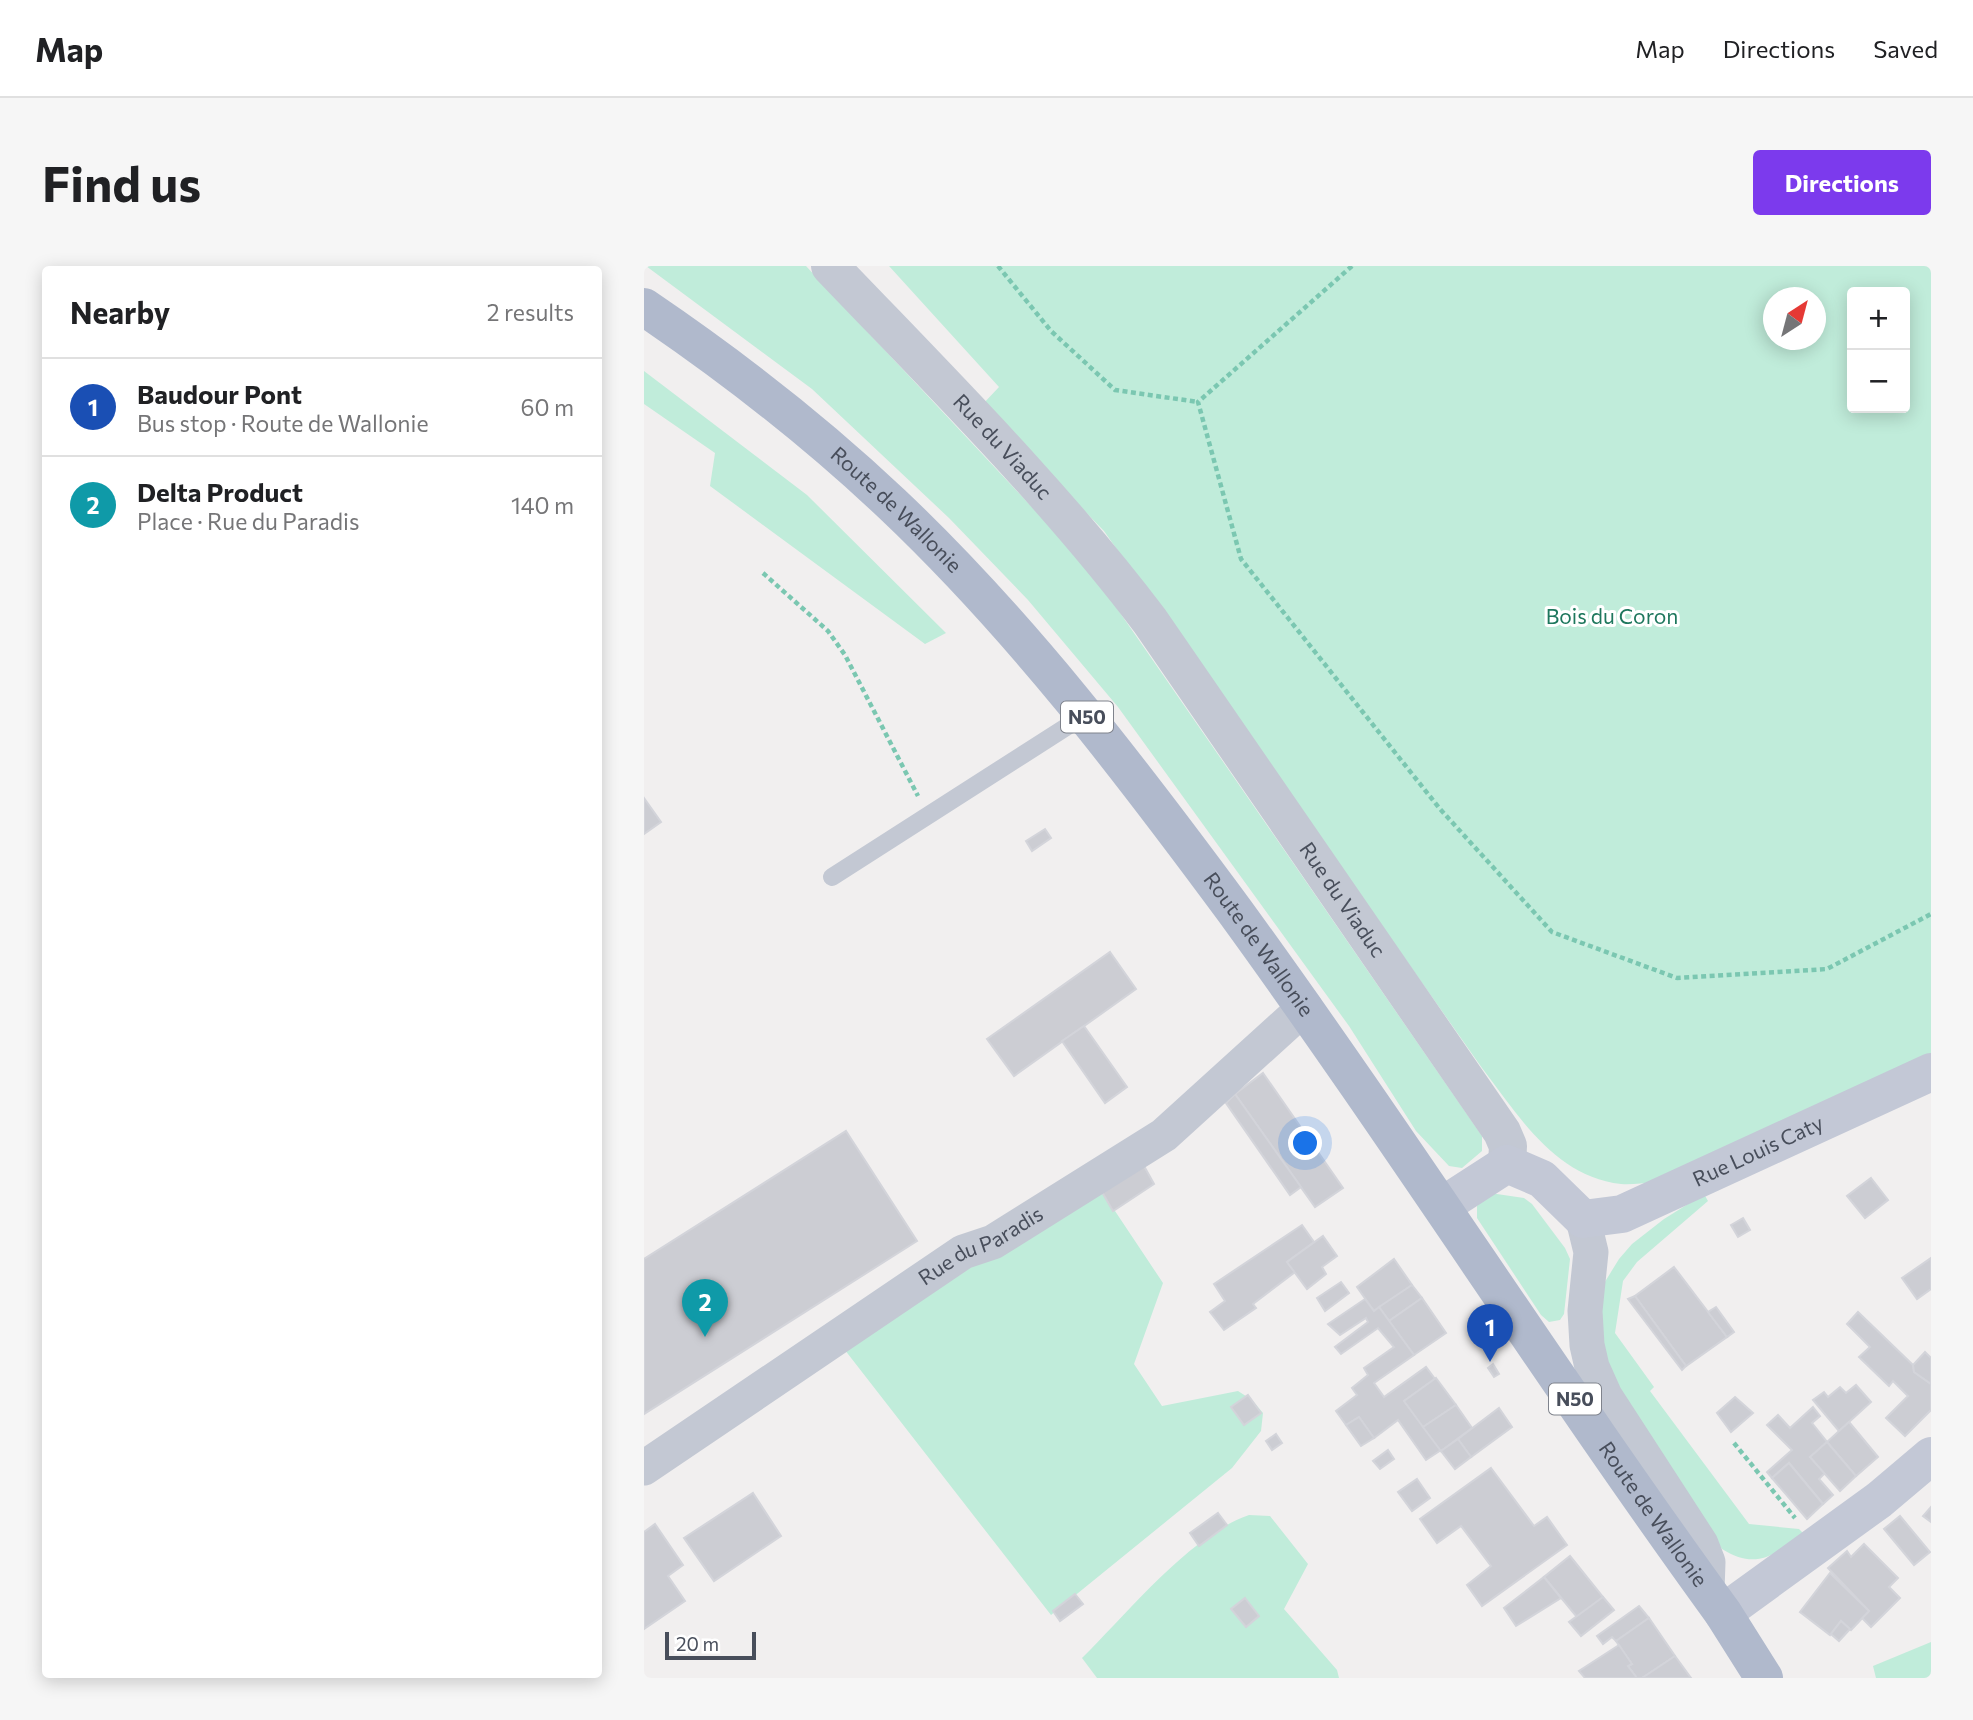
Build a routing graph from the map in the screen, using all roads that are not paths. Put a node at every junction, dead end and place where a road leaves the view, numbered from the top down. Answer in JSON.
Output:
{"nodes":[{"id":1,"x":830,"y":266,"type":"edge"},
{"id":2,"x":644,"y":307,"type":"edge"},
{"id":3,"x":1085,"y":715,"type":"junction"},
{"id":4,"x":832,"y":877,"type":"dead end"},
{"id":5,"x":1305,"y":1007,"type":"junction"},
{"id":6,"x":1931,"y":1072,"type":"edge"},
{"id":7,"x":1507,"y":1164,"type":"junction"},
{"id":8,"x":1443,"y":1206,"type":"junction"},
{"id":9,"x":1583,"y":1219,"type":"junction"},
{"id":10,"x":1931,"y":1456,"type":"edge"},
{"id":11,"x":644,"y":1468,"type":"edge"},
{"id":12,"x":1715,"y":1602,"type":"junction"},
{"id":13,"x":1764,"y":1678,"type":"edge"}],
"edges":[{"from":1,"to":7,"type":"street","name":"Rue du Viaduc"},
{"from":2,"to":3,"type":"main road","name":"Route de Wallonie","number":"N50"},
{"from":3,"to":4,"type":"lane"},
{"from":3,"to":5,"type":"main road","name":"Route de Wallonie","number":"N50"},
{"from":5,"to":8,"type":"main road","name":"Route de Wallonie","number":"N50"},
{"from":5,"to":11,"type":"street","name":"Rue du Paradis"},
{"from":6,"to":9,"type":"main road","name":"Rue Louis Caty"},
{"from":7,"to":8,"type":"main road"},
{"from":7,"to":9,"type":"main road"},
{"from":8,"to":12,"type":"main road","name":"Route de Wallonie","number":"N50"},
{"from":9,"to":12,"type":"street"},
{"from":10,"to":12,"type":"main road"},
{"from":12,"to":13,"type":"main road","name":"Route de Wallonie","number":"N50"}]}
